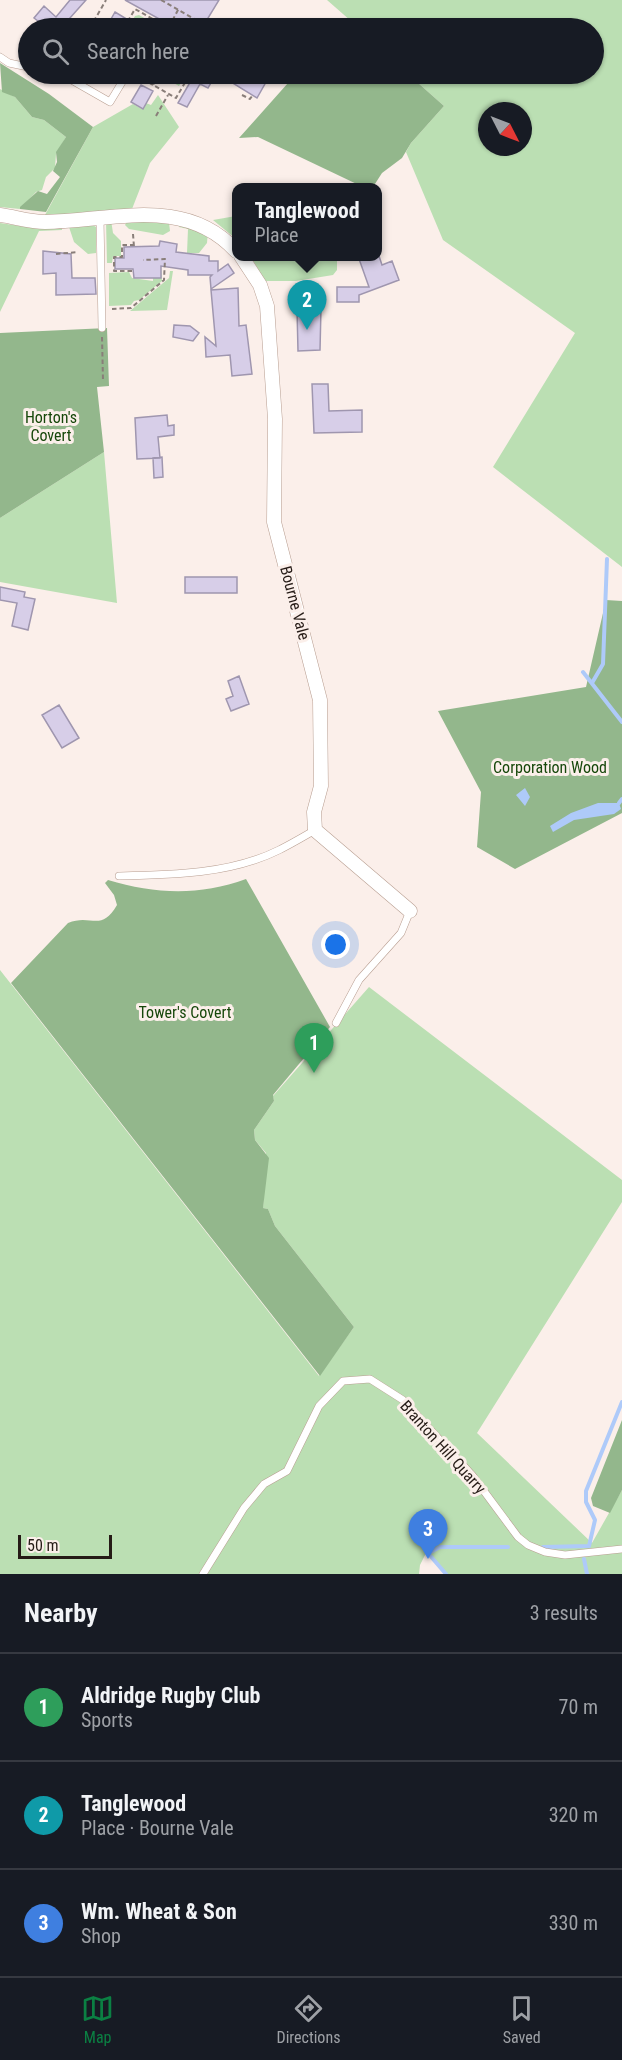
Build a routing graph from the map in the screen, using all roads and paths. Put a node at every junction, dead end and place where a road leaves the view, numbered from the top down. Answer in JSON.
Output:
{"nodes":[{"id":1,"x":106,"y":0,"type":"edge"},
{"id":2,"x":161,"y":0,"type":"edge"},
{"id":3,"x":179,"y":9,"type":"junction"},
{"id":4,"x":96,"y":18,"type":"edge"},
{"id":5,"x":130,"y":18,"type":"edge"},
{"id":6,"x":151,"y":18,"type":"edge"},
{"id":7,"x":174,"y":18,"type":"edge"},
{"id":8,"x":194,"y":18,"type":"edge"},
{"id":9,"x":0,"y":57,"type":"edge"},
{"id":10,"x":18,"y":65,"type":"edge"},
{"id":11,"x":78,"y":84,"type":"edge"},
{"id":12,"x":121,"y":84,"type":"edge"},
{"id":13,"x":184,"y":84,"type":"edge"},
{"id":14,"x":153,"y":85,"type":"edge"},
{"id":15,"x":182,"y":87,"type":"junction"},
{"id":16,"x":186,"y":89,"type":"dead end"},
{"id":17,"x":169,"y":94,"type":"junction"},
{"id":18,"x":242,"y":95,"type":"dead end"},
{"id":19,"x":252,"y":96,"type":"dead end"},
{"id":20,"x":176,"y":97,"type":"junction"},
{"id":21,"x":180,"y":99,"type":"dead end"},
{"id":22,"x":156,"y":116,"type":"dead end"},
{"id":23,"x":0,"y":214,"type":"edge"},
{"id":24,"x":100,"y":218,"type":"junction"},
{"id":25,"x":133,"y":234,"type":"dead end"},
{"id":26,"x":232,"y":247,"type":"edge"},
{"id":27,"x":78,"y":252,"type":"dead end"},
{"id":28,"x":56,"y":254,"type":"dead end"},
{"id":29,"x":143,"y":260,"type":"dead end"},
{"id":30,"x":244,"y":261,"type":"edge"},
{"id":31,"x":132,"y":271,"type":"dead end"},
{"id":32,"x":108,"y":309,"type":"dead end"},
{"id":33,"x":102,"y":328,"type":"joint"},
{"id":34,"x":103,"y":380,"type":"dead end"},
{"id":35,"x":315,"y":830,"type":"junction"},
{"id":36,"x":119,"y":876,"type":"dead end"},
{"id":37,"x":410,"y":911,"type":"joint"},
{"id":38,"x":336,"y":1023,"type":"dead end"},
{"id":39,"x":622,"y":1549,"type":"edge"},
{"id":40,"x":202,"y":1574,"type":"edge"}],
"edges":[{"from":1,"to":4,"type":"path"},
{"from":2,"to":3,"type":"path"},
{"from":3,"to":7,"type":"path"},
{"from":3,"to":8,"type":"path"},
{"from":5,"to":6,"type":"path"},
{"from":9,"to":10,"type":"lane"},
{"from":11,"to":12,"type":"lane"},
{"from":13,"to":15,"type":"path"},
{"from":14,"to":17,"type":"path"},
{"from":15,"to":16,"type":"path"},
{"from":15,"to":20,"type":"path"},
{"from":17,"to":20,"type":"path"},
{"from":17,"to":22,"type":"path"},
{"from":18,"to":19,"type":"path"},
{"from":20,"to":21,"type":"path"},
{"from":23,"to":24,"type":"street"},
{"from":24,"to":26,"type":"street"},
{"from":24,"to":33,"type":"lane"},
{"from":25,"to":31,"type":"path"},
{"from":27,"to":28,"type":"path"},
{"from":29,"to":32,"type":"path"},
{"from":30,"to":35,"type":"street","name":"Bourne Vale"},
{"from":33,"to":34,"type":"path"},
{"from":35,"to":36,"type":"lane"},
{"from":35,"to":37,"type":"street"},
{"from":37,"to":38,"type":"lane"},
{"from":39,"to":40,"type":"lane","name":"Branton Hill Quarry"}]}
